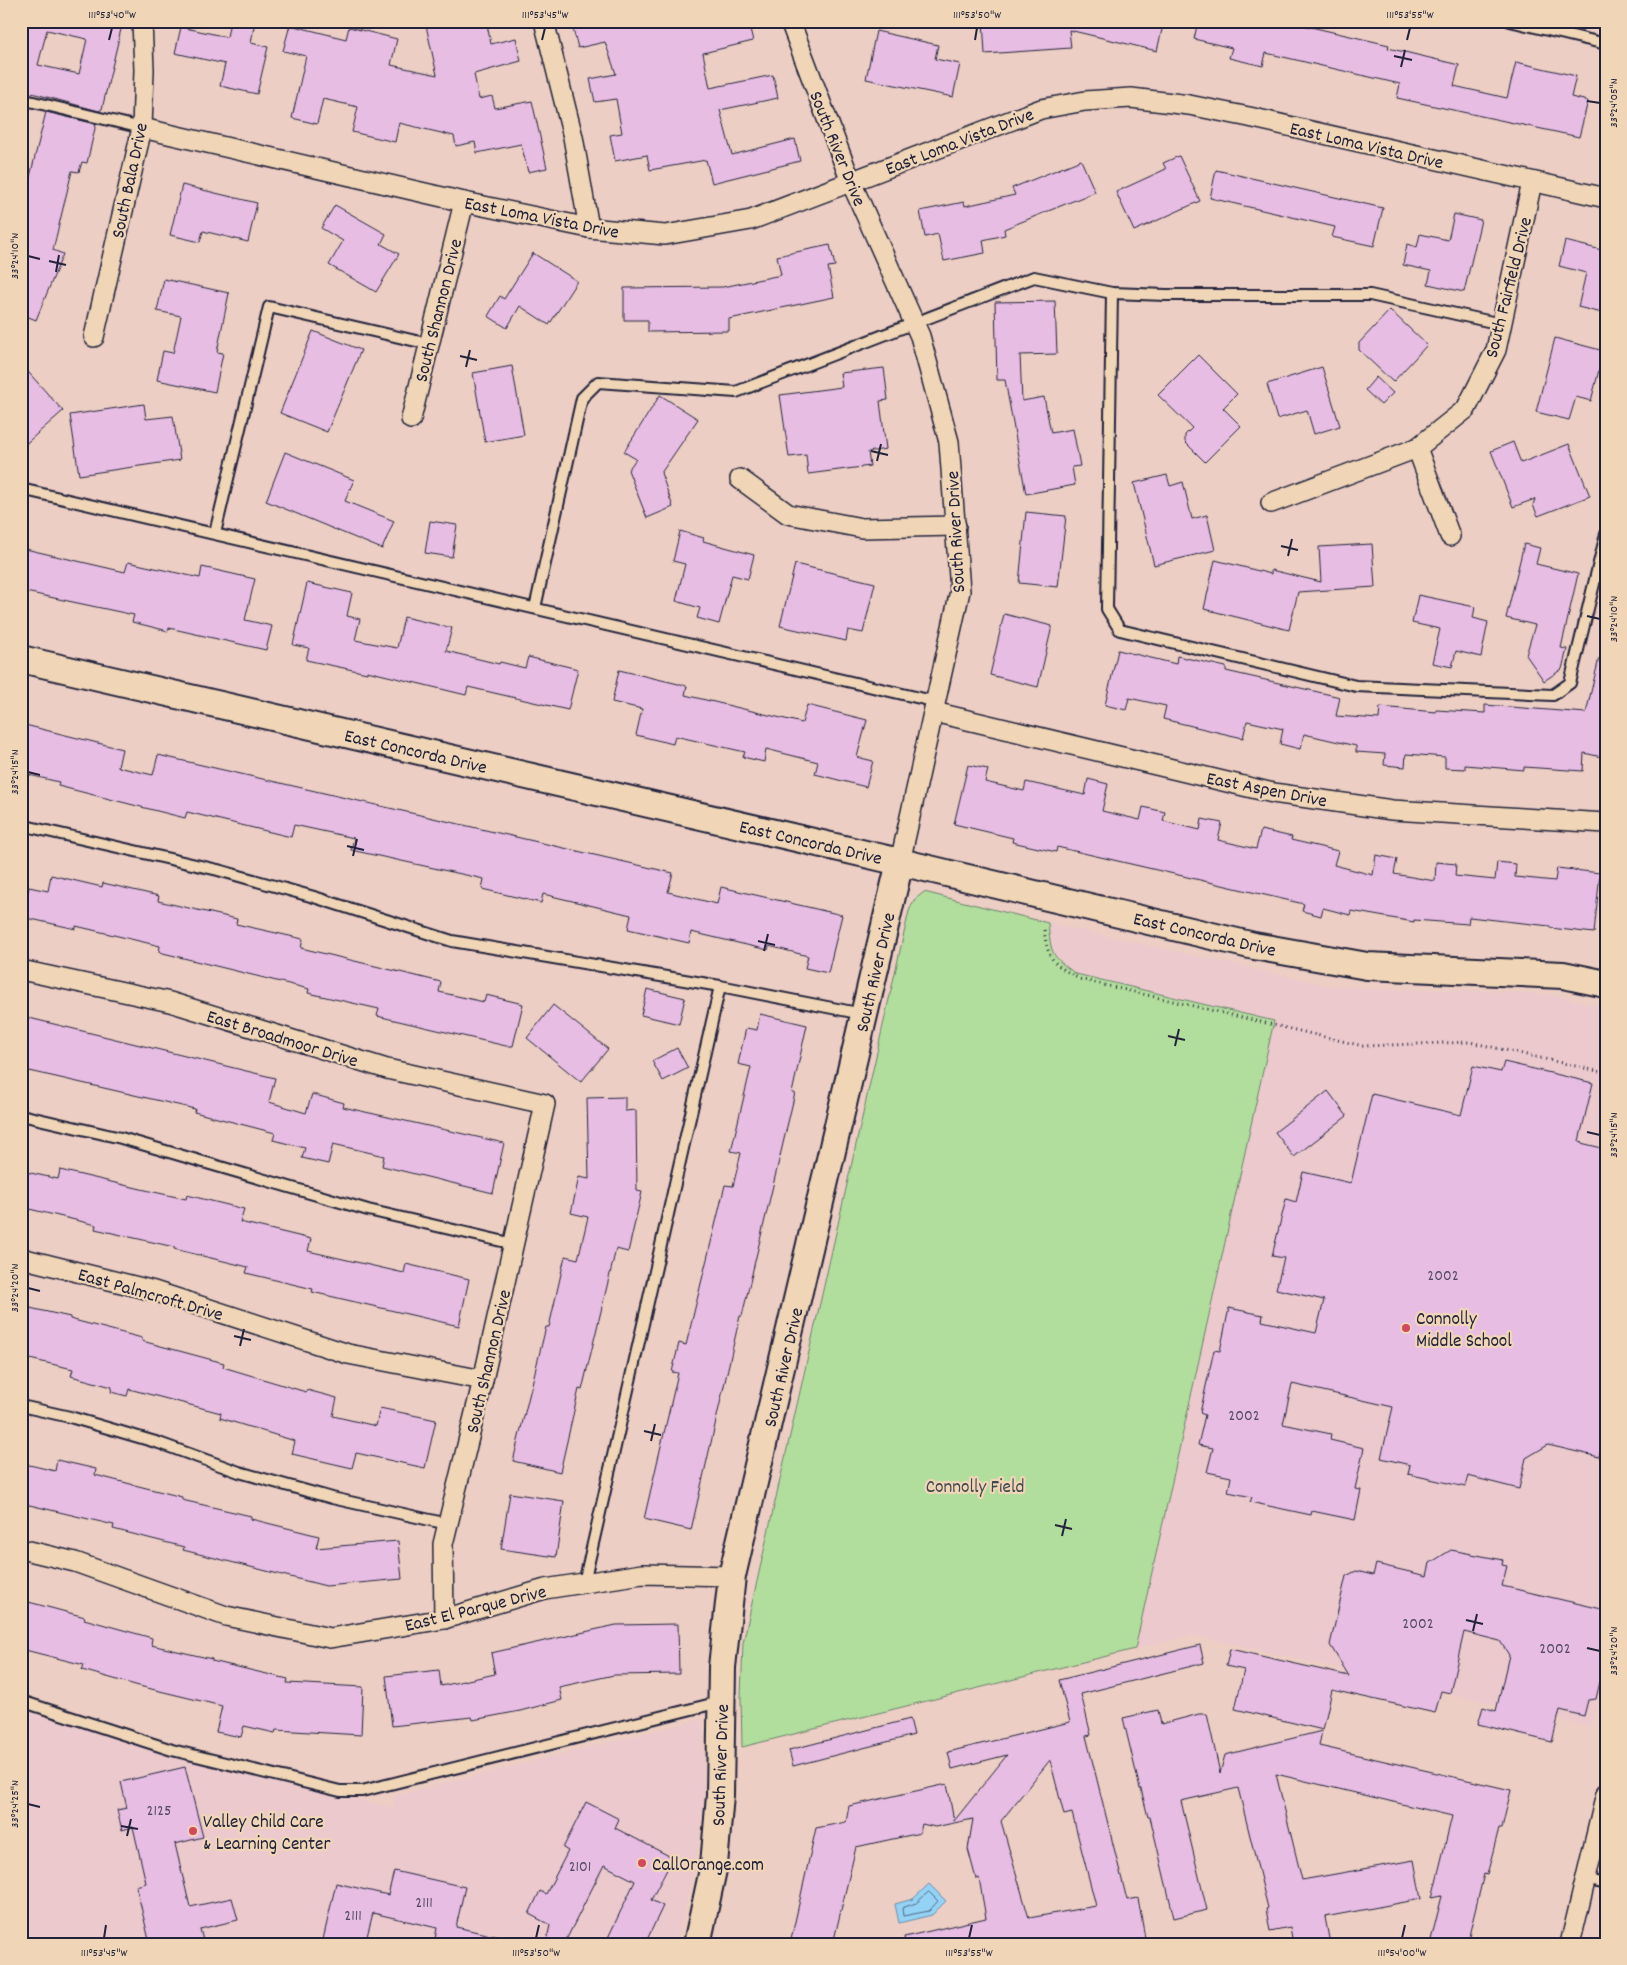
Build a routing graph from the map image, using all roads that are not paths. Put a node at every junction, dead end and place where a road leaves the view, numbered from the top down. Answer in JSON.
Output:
{"nodes":[{"id":1,"x":142,"y":21,"type":"edge"},
{"id":2,"x":544,"y":21,"type":"edge"},
{"id":3,"x":790,"y":21,"type":"edge"},
{"id":4,"x":1510,"y":21,"type":"edge"},
{"id":5,"x":1606,"y":44,"type":"edge"},
{"id":6,"x":21,"y":99,"type":"edge"},
{"id":7,"x":142,"y":128,"type":"junction"},
{"id":8,"x":851,"y":182,"type":"junction"},
{"id":9,"x":1532,"y":182,"type":"junction"},
{"id":10,"x":1606,"y":198,"type":"edge"},
{"id":11,"x":464,"y":202,"type":"junction"},
{"id":12,"x":589,"y":228,"type":"junction"},
{"id":13,"x":1112,"y":293,"type":"junction"},
{"id":14,"x":913,"y":322,"type":"junction"},
{"id":15,"x":1501,"y":324,"type":"junction"},
{"id":16,"x":94,"y":337,"type":"dead end"},
{"id":17,"x":429,"y":344,"type":"junction"},
{"id":18,"x":411,"y":419,"type":"dead end"},
{"id":19,"x":1417,"y":448,"type":"junction"},
{"id":20,"x":740,"y":479,"type":"dead end"},
{"id":21,"x":21,"y":489,"type":"edge"},
{"id":22,"x":1271,"y":503,"type":"dead end"},
{"id":23,"x":956,"y":526,"type":"junction"},
{"id":24,"x":215,"y":533,"type":"junction"},
{"id":25,"x":1606,"y":534,"type":"edge"},
{"id":26,"x":1450,"y":536,"type":"dead end"},
{"id":27,"x":535,"y":608,"type":"junction"},
{"id":28,"x":21,"y":659,"type":"edge"},
{"id":29,"x":935,"y":707,"type":"junction"},
{"id":30,"x":1606,"y":823,"type":"edge"},
{"id":31,"x":21,"y":825,"type":"edge"},
{"id":32,"x":900,"y":862,"type":"junction"},
{"id":33,"x":21,"y":970,"type":"edge"},
{"id":34,"x":1606,"y":984,"type":"edge"},
{"id":35,"x":720,"y":986,"type":"junction"},
{"id":36,"x":864,"y":1014,"type":"junction"},
{"id":37,"x":545,"y":1104,"type":"joint"},
{"id":38,"x":21,"y":1115,"type":"edge"},
{"id":39,"x":514,"y":1244,"type":"junction"},
{"id":40,"x":21,"y":1258,"type":"edge"},
{"id":41,"x":483,"y":1380,"type":"junction"},
{"id":42,"x":21,"y":1406,"type":"edge"},
{"id":43,"x":448,"y":1524,"type":"junction"},
{"id":44,"x":21,"y":1549,"type":"edge"},
{"id":45,"x":732,"y":1576,"type":"junction"},
{"id":46,"x":584,"y":1583,"type":"junction"},
{"id":47,"x":444,"y":1619,"type":"junction"},
{"id":48,"x":21,"y":1701,"type":"edge"},
{"id":49,"x":721,"y":1702,"type":"junction"},
{"id":50,"x":1606,"y":1794,"type":"edge"},
{"id":51,"x":1585,"y":1879,"type":"junction"},
{"id":52,"x":1606,"y":1884,"type":"edge"},
{"id":53,"x":697,"y":1944,"type":"edge"},
{"id":54,"x":1570,"y":1944,"type":"edge"}],
"edges":[{"from":1,"to":7,"type":"street","name":"South Bala Drive"},
{"from":2,"to":12,"type":"street"},
{"from":3,"to":8,"type":"street","name":"South River Drive"},
{"from":4,"to":5,"type":"lane"},
{"from":6,"to":7,"type":"lane"},
{"from":7,"to":11,"type":"street","name":"East Loma Vista Drive"},
{"from":7,"to":16,"type":"street","name":"South Bala Drive"},
{"from":8,"to":9,"type":"street","name":"East Loma Vista Drive"},
{"from":8,"to":12,"type":"street","name":"East Loma Vista Drive"},
{"from":8,"to":14,"type":"street","name":"South River Drive"},
{"from":9,"to":10,"type":"street","name":"East Loma Vista Drive"},
{"from":9,"to":15,"type":"street","name":"South Fairfield Drive"},
{"from":11,"to":12,"type":"street","name":"East Loma Vista Drive"},
{"from":11,"to":17,"type":"street","name":"South Shannon Drive"},
{"from":13,"to":14,"type":"lane"},
{"from":13,"to":15,"type":"lane"},
{"from":13,"to":25,"type":"lane"},
{"from":14,"to":23,"type":"street","name":"South River Drive"},
{"from":14,"to":27,"type":"lane"},
{"from":15,"to":19,"type":"street","name":"South Fairfield Drive"},
{"from":17,"to":18,"type":"street","name":"South Shannon Drive"},
{"from":17,"to":24,"type":"lane"},
{"from":19,"to":22,"type":"street","name":"South Fairfield Drive"},
{"from":19,"to":26,"type":"street"},
{"from":20,"to":23,"type":"street"},
{"from":21,"to":24,"type":"lane"},
{"from":23,"to":29,"type":"street","name":"South River Drive"},
{"from":24,"to":27,"type":"lane"},
{"from":27,"to":29,"type":"lane"},
{"from":28,"to":32,"type":"street","name":"East Concorda Drive"},
{"from":29,"to":30,"type":"street","name":"East Aspen Drive"},
{"from":29,"to":32,"type":"street","name":"South River Drive"},
{"from":31,"to":35,"type":"lane"},
{"from":32,"to":34,"type":"street","name":"East Concorda Drive"},
{"from":32,"to":36,"type":"street","name":"South River Drive"},
{"from":33,"to":37,"type":"street","name":"East Broadmoor Drive"},
{"from":35,"to":36,"type":"lane"},
{"from":35,"to":46,"type":"lane"},
{"from":36,"to":45,"type":"street","name":"South River Drive"},
{"from":37,"to":39,"type":"street","name":"South Shannon Drive"},
{"from":38,"to":39,"type":"lane"},
{"from":39,"to":41,"type":"street","name":"South Shannon Drive"},
{"from":40,"to":41,"type":"street","name":"East Palmcroft Drive"},
{"from":41,"to":43,"type":"street","name":"South Shannon Drive"},
{"from":42,"to":43,"type":"lane"},
{"from":43,"to":47,"type":"street","name":"South Shannon Drive"},
{"from":44,"to":47,"type":"street","name":"East El Parque Drive"},
{"from":45,"to":46,"type":"street","name":"East El Parque Drive"},
{"from":45,"to":49,"type":"street","name":"South River Drive"},
{"from":46,"to":47,"type":"street","name":"East El Parque Drive"},
{"from":48,"to":49,"type":"lane"},
{"from":49,"to":53,"type":"street","name":"South River Drive"},
{"from":50,"to":51,"type":"street"},
{"from":51,"to":52,"type":"lane"},
{"from":51,"to":54,"type":"street"}]}
